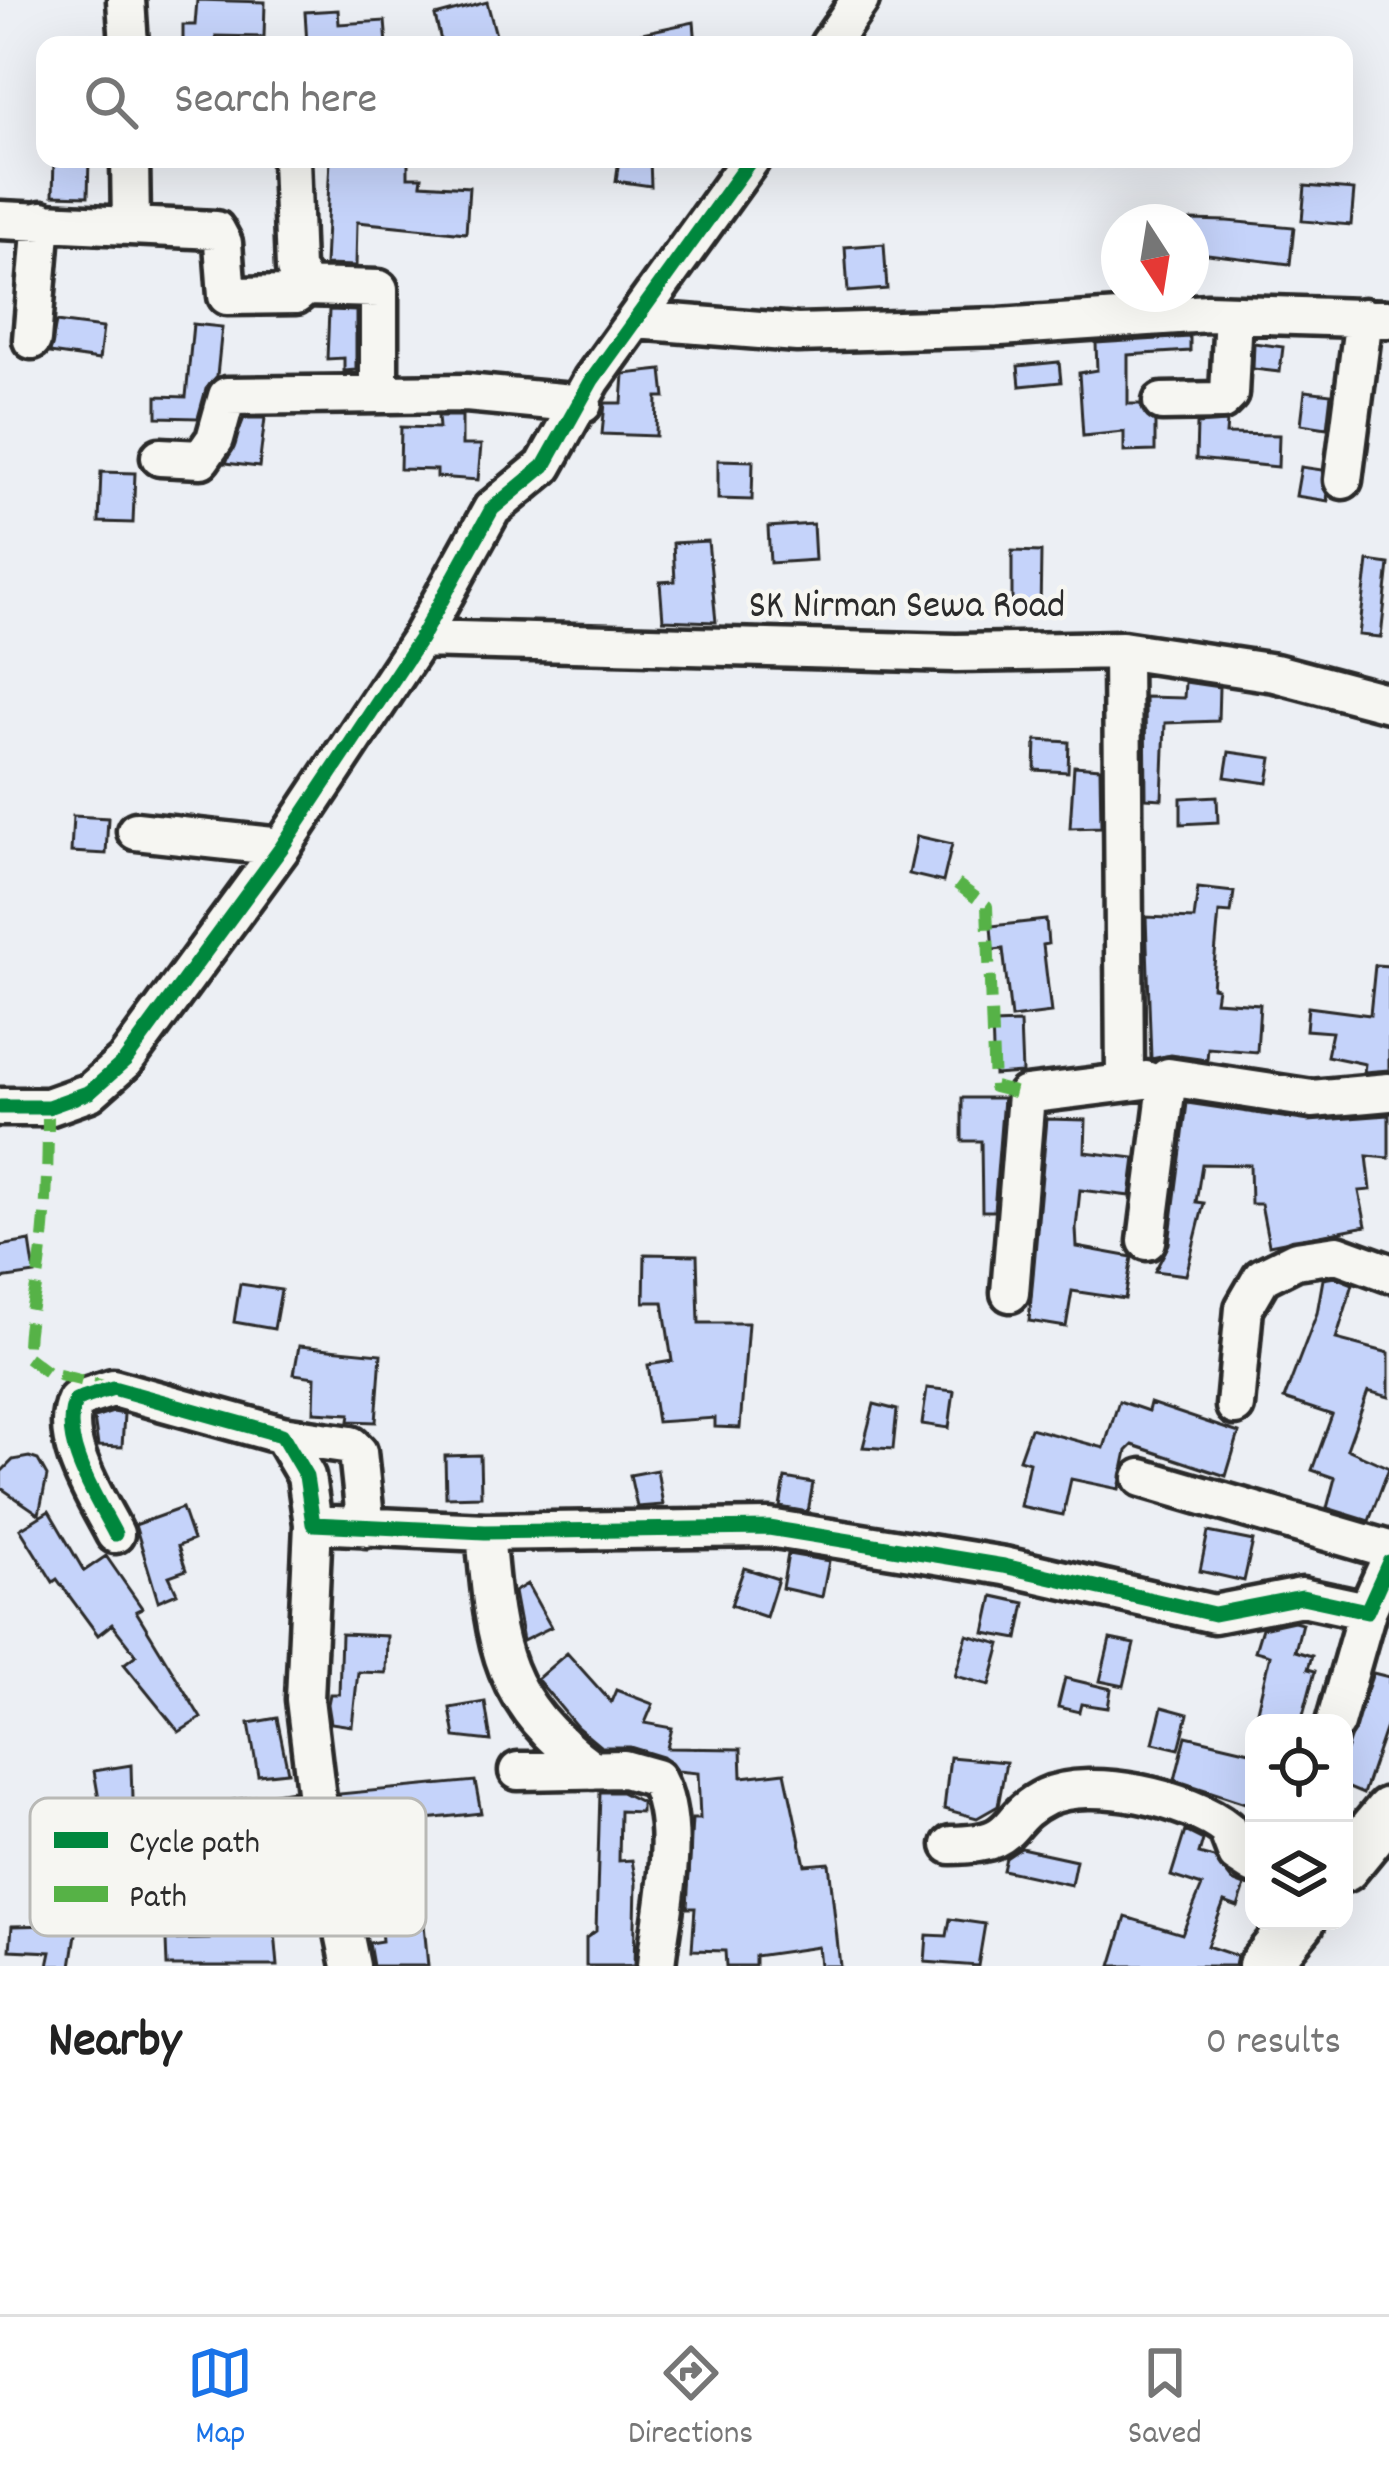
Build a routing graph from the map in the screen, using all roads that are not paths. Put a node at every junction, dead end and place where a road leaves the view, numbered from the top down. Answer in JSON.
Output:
{"nodes":[{"id":1,"x":126,"y":0,"type":"edge"},
{"id":2,"x":860,"y":0,"type":"edge"},
{"id":3,"x":128,"y":36,"type":"edge"},
{"id":4,"x":836,"y":36,"type":"edge"},
{"id":5,"x":130,"y":168,"type":"edge"},
{"id":6,"x":291,"y":168,"type":"edge"},
{"id":7,"x":745,"y":168,"type":"edge"},
{"id":8,"x":0,"y":220,"type":"edge"},
{"id":9,"x":42,"y":220,"type":"junction"},
{"id":10,"x":131,"y":225,"type":"junction"},
{"id":11,"x":306,"y":287,"type":"junction"},
{"id":12,"x":1233,"y":314,"type":"junction"},
{"id":13,"x":1376,"y":318,"type":"edge"},
{"id":14,"x":637,"y":320,"type":"junction"},
{"id":15,"x":32,"y":340,"type":"dead end"},
{"id":16,"x":380,"y":393,"type":"junction"},
{"id":17,"x":1162,"y":402,"type":"dead end"},
{"id":18,"x":583,"y":404,"type":"junction"},
{"id":19,"x":160,"y":457,"type":"dead end"},
{"id":20,"x":1343,"y":480,"type":"dead end"},
{"id":21,"x":420,"y":639,"type":"junction"},
{"id":22,"x":1122,"y":650,"type":"junction"},
{"id":23,"x":1389,"y":704,"type":"edge"},
{"id":24,"x":136,"y":831,"type":"dead end"},
{"id":25,"x":282,"y":847,"type":"junction"},
{"id":26,"x":1168,"y":1078,"type":"junction"},
{"id":27,"x":1125,"y":1082,"type":"junction"},
{"id":28,"x":1389,"y":1092,"type":"edge"},
{"id":29,"x":0,"y":1107,"type":"edge"},
{"id":30,"x":1147,"y":1241,"type":"dead end"},
{"id":31,"x":1389,"y":1273,"type":"edge"},
{"id":32,"x":1010,"y":1293,"type":"dead end"},
{"id":33,"x":1235,"y":1406,"type":"dead end"},
{"id":34,"x":282,"y":1435,"type":"junction"},
{"id":35,"x":1142,"y":1478,"type":"dead end"},
{"id":36,"x":313,"y":1524,"type":"junction"},
{"id":37,"x":366,"y":1528,"type":"junction"},
{"id":38,"x":485,"y":1532,"type":"junction"},
{"id":39,"x":115,"y":1534,"type":"dead end"},
{"id":40,"x":1389,"y":1550,"type":"edge"},
{"id":41,"x":1389,"y":1562,"type":"edge"},
{"id":42,"x":1367,"y":1611,"type":"junction"},
{"id":43,"x":1338,"y":1714,"type":"edge"},
{"id":44,"x":593,"y":1770,"type":"junction"},
{"id":45,"x":518,"y":1772,"type":"dead end"},
{"id":46,"x":317,"y":1798,"type":"edge"},
{"id":47,"x":1389,"y":1812,"type":"edge"},
{"id":48,"x":951,"y":1845,"type":"dead end"},
{"id":49,"x":1353,"y":1857,"type":"edge"},
{"id":50,"x":1245,"y":1860,"type":"edge"},
{"id":51,"x":345,"y":1936,"type":"edge"},
{"id":52,"x":351,"y":1966,"type":"edge"},
{"id":53,"x":656,"y":1966,"type":"edge"}],
"edges":[{"from":1,"to":3,"type":"street"},
{"from":2,"to":4,"type":"street"},
{"from":5,"to":10,"type":"street"},
{"from":6,"to":11,"type":"street"},
{"from":7,"to":14,"type":"street"},
{"from":8,"to":9,"type":"street"},
{"from":9,"to":10,"type":"street"},
{"from":9,"to":15,"type":"street"},
{"from":10,"to":11,"type":"street"},
{"from":11,"to":16,"type":"street"},
{"from":12,"to":13,"type":"street"},
{"from":12,"to":14,"type":"street"},
{"from":12,"to":17,"type":"street"},
{"from":13,"to":20,"type":"street"},
{"from":14,"to":18,"type":"street"},
{"from":16,"to":18,"type":"street"},
{"from":16,"to":19,"type":"street"},
{"from":18,"to":21,"type":"street"},
{"from":21,"to":22,"type":"street","name":"SK Nirman Sewa Road"},
{"from":21,"to":25,"type":"street"},
{"from":22,"to":23,"type":"street","name":"SK Nirman Sewa Road"},
{"from":22,"to":27,"type":"street"},
{"from":24,"to":25,"type":"street"},
{"from":25,"to":29,"type":"street"},
{"from":26,"to":27,"type":"street"},
{"from":26,"to":28,"type":"street"},
{"from":26,"to":30,"type":"street"},
{"from":27,"to":32,"type":"street"},
{"from":31,"to":33,"type":"street"},
{"from":34,"to":36,"type":"street"},
{"from":34,"to":37,"type":"street"},
{"from":34,"to":39,"type":"street"},
{"from":35,"to":40,"type":"street"},
{"from":36,"to":37,"type":"street"},
{"from":36,"to":46,"type":"street"},
{"from":37,"to":38,"type":"street"},
{"from":38,"to":42,"type":"street"},
{"from":38,"to":44,"type":"street"},
{"from":41,"to":42,"type":"street"},
{"from":42,"to":43,"type":"street"},
{"from":44,"to":45,"type":"street"},
{"from":44,"to":53,"type":"street"},
{"from":47,"to":49,"type":"main road"},
{"from":48,"to":50,"type":"street"},
{"from":51,"to":52,"type":"street"}]}
